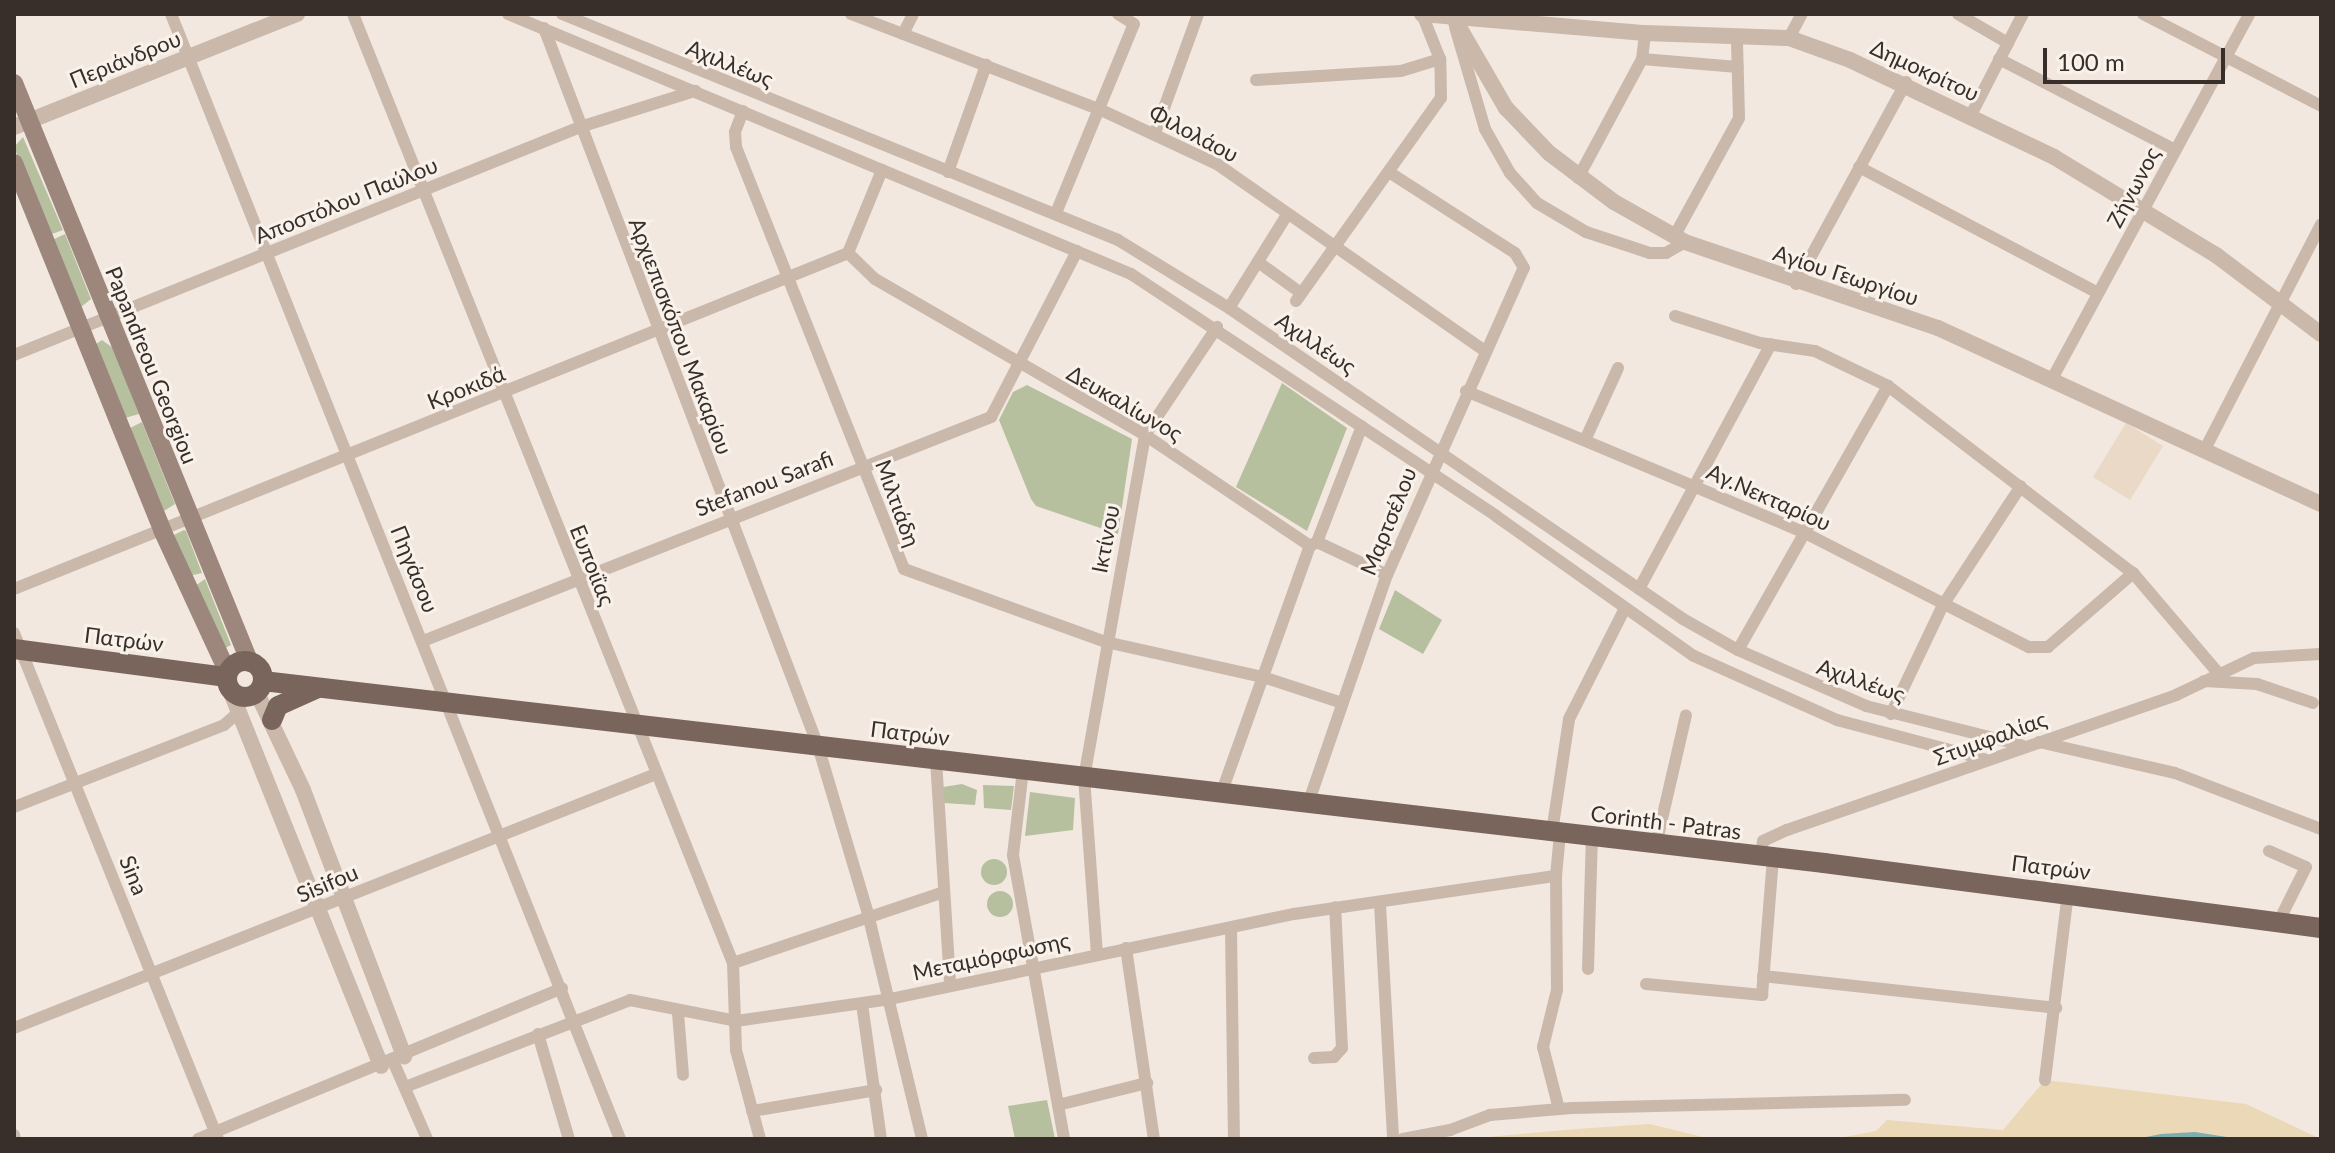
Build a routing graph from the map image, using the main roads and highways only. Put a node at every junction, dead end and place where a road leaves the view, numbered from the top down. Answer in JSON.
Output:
{"nodes":[{"id":1,"x":14,"y":83,"type":"edge"},
{"id":2,"x":21,"y":124,"type":"edge"},
{"id":3,"x":14,"y":163,"type":"edge"},
{"id":4,"x":16,"y":644,"type":"edge"},
{"id":5,"x":250,"y":663,"type":"junction"},
{"id":6,"x":229,"y":680,"type":"junction"},
{"id":7,"x":319,"y":687,"type":"junction"},
{"id":8,"x":260,"y":691,"type":"junction"},
{"id":9,"x":272,"y":720,"type":"road end"},
{"id":10,"x":1556,"y":833,"type":"joint"},
{"id":11,"x":1771,"y":858,"type":"joint"},
{"id":12,"x":2321,"y":928,"type":"edge"}],
"edges":[{"from":1,"to":2,"type":"main road","name":"Papandreou Georgiou"},
{"from":2,"to":5,"type":"main road","name":"Papandreou Georgiou"},
{"from":3,"to":6,"type":"main road"},
{"from":4,"to":6,"type":"main road","name":"Πατρών"},
{"from":5,"to":6,"type":"main road"},
{"from":5,"to":8,"type":"main road"},
{"from":6,"to":8,"type":"main road","name":"Πατρών"},
{"from":7,"to":8,"type":"main road","name":"Πατρών"},
{"from":7,"to":9,"type":"main road"},
{"from":7,"to":10,"type":"main road","name":"Πατρών"},
{"from":10,"to":11,"type":"main road","name":"Corinth - Patras"},
{"from":11,"to":12,"type":"main road","name":"Πατρών"}]}
